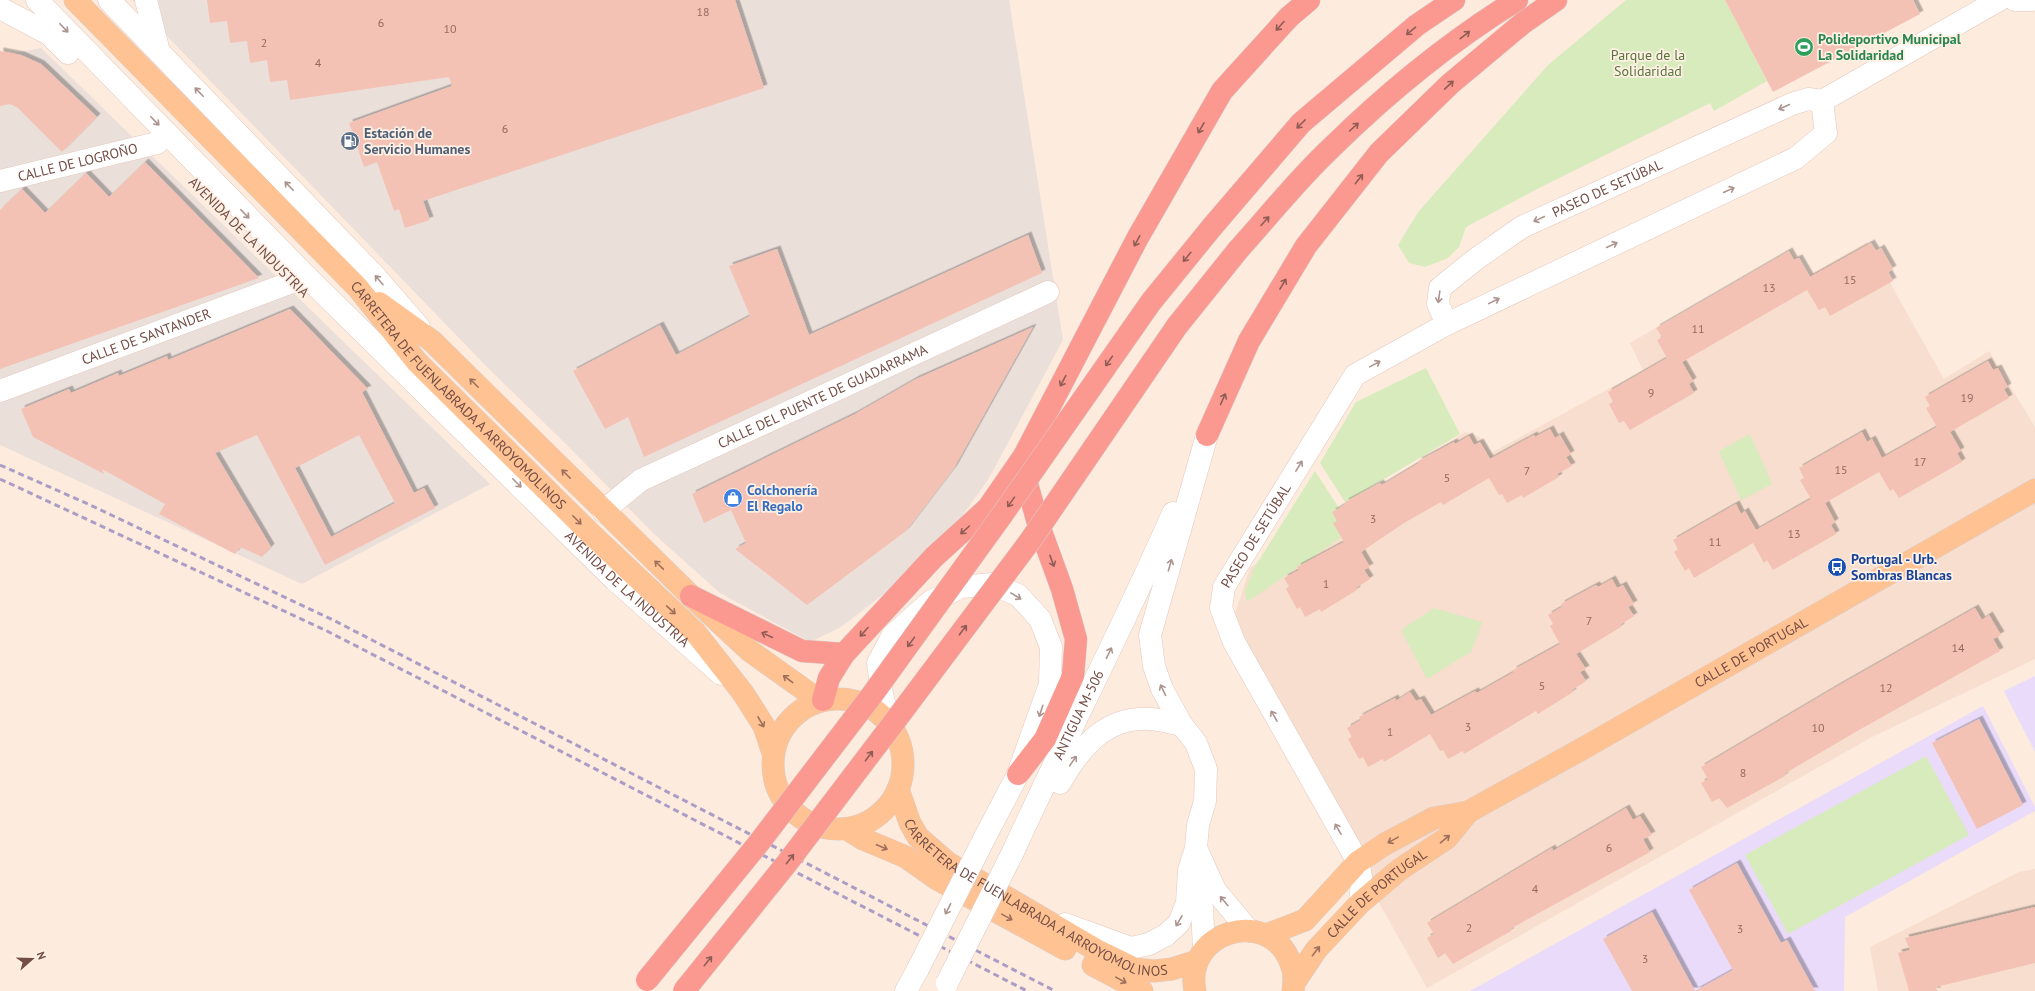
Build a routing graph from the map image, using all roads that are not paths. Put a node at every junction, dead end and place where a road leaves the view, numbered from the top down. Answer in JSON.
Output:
{"nodes":[{"id":1,"x":5,"y":0,"type":"edge"},
{"id":2,"x":37,"y":0,"type":"edge"},
{"id":3,"x":75,"y":0,"type":"edge"},
{"id":4,"x":109,"y":0,"type":"edge"},
{"id":5,"x":146,"y":0,"type":"edge"},
{"id":6,"x":1309,"y":0,"type":"edge"},
{"id":7,"x":1454,"y":0,"type":"edge"},
{"id":8,"x":1516,"y":0,"type":"edge"},
{"id":9,"x":1556,"y":0,"type":"edge"},
{"id":10,"x":2000,"y":0,"type":"edge"},
{"id":11,"x":2015,"y":0,"type":"edge"},
{"id":12,"x":2032,"y":0,"type":"edge"},
{"id":13,"x":0,"y":8,"type":"edge"},
{"id":14,"x":158,"y":48,"type":"junction"},
{"id":15,"x":1822,"y":101,"type":"junction"},
{"id":16,"x":156,"y":144,"type":"junction"},
{"id":17,"x":0,"y":181,"type":"edge"},
{"id":18,"x":292,"y":282,"type":"junction"},
{"id":19,"x":358,"y":288,"type":"junction"},
{"id":20,"x":1048,"y":292,"type":"dead end"},
{"id":21,"x":1447,"y":324,"type":"junction"},
{"id":22,"x":432,"y":341,"type":"junction"},
{"id":23,"x":0,"y":391,"type":"edge"},
{"id":24,"x":1207,"y":435,"type":"junction"},
{"id":25,"x":1024,"y":456,"type":"junction"},
{"id":26,"x":498,"y":464,"type":"junction"},
{"id":27,"x":2035,"y":490,"type":"edge"},
{"id":28,"x":603,"y":511,"type":"junction"},
{"id":29,"x":690,"y":596,"type":"junction"},
{"id":30,"x":844,"y":654,"type":"junction"},
{"id":31,"x":743,"y":693,"type":"junction"},
{"id":32,"x":822,"y":701,"type":"junction"},
{"id":33,"x":889,"y":723,"type":"junction"},
{"id":34,"x":1182,"y":725,"type":"junction"},
{"id":35,"x":773,"y":753,"type":"junction"},
{"id":36,"x":1018,"y":774,"type":"junction"},
{"id":37,"x":898,"y":789,"type":"junction"},
{"id":38,"x":1468,"y":812,"type":"junction"},
{"id":39,"x":847,"y":829,"type":"junction"},
{"id":40,"x":1196,"y":848,"type":"junction"},
{"id":41,"x":1013,"y":852,"type":"junction"},
{"id":42,"x":1358,"y":862,"type":"junction"},
{"id":43,"x":1189,"y":870,"type":"junction"},
{"id":44,"x":1360,"y":903,"type":"junction"},
{"id":45,"x":1029,"y":911,"type":"junction"},
{"id":46,"x":1258,"y":933,"type":"junction"},
{"id":47,"x":1201,"y":955,"type":"junction"},
{"id":48,"x":642,"y":986,"type":"edge"},
{"id":49,"x":945,"y":987,"type":"edge"},
{"id":50,"x":1294,"y":987,"type":"edge"},
{"id":51,"x":684,"y":991,"type":"edge"},
{"id":52,"x":906,"y":991,"type":"edge"},
{"id":53,"x":1142,"y":991,"type":"edge"},
{"id":54,"x":1195,"y":991,"type":"edge"}],
"edges":[{"from":1,"to":13,"type":"street","name":"AVENIDA DE LA INDUSTRIA"},
{"from":2,"to":26,"type":"street","name":"AVENIDA DE LA INDUSTRIA","one_way":true},
{"from":3,"to":19,"type":"main road"},
{"from":4,"to":14,"type":"street"},
{"from":5,"to":14,"type":"street"},
{"from":6,"to":25,"type":"highway","one_way":true},
{"from":7,"to":48,"type":"highway","one_way":true,"bridge":true},
{"from":51,"to":8,"type":"highway","one_way":true,"bridge":true},
{"from":24,"to":9,"type":"highway","one_way":true},
{"from":10,"to":15,"type":"street"},
{"from":11,"to":12,"type":"street"},
{"from":13,"to":16,"type":"street","name":"AVENIDA DE LA INDUSTRIA"},
{"from":22,"to":14,"type":"street","one_way":true},
{"from":21,"to":15,"type":"street","name":"PASEO DE SETÚBAL","one_way":true},
{"from":15,"to":21,"type":"street","name":"PASEO DE SETÚBAL","one_way":true},
{"from":16,"to":17,"type":"street","name":"CALLE DE LOGROÑO"},
{"from":16,"to":18,"type":"street","name":"AVENIDA DE LA INDUSTRIA"},
{"from":18,"to":23,"type":"street","name":"CALLE DE SANTANDER"},
{"from":18,"to":26,"type":"street","name":"AVENIDA DE LA INDUSTRIA"},
{"from":19,"to":22,"type":"main road","name":"CARRETERA DE FUENLABRADA A ARROYOMOLINOS"},
{"from":19,"to":31,"type":"main road","name":"CARRETERA DE FUENLABRADA A ARROYOMOLINOS","one_way":true},
{"from":20,"to":28,"type":"street","name":"CALLE DEL PUENTE DE GUADARRAMA"},
{"from":42,"to":21,"type":"street","name":"PASEO DE SETÚBAL","one_way":true},
{"from":28,"to":22,"type":"main road","name":"CARRETERA DE FUENLABRADA A ARROYOMOLINOS","one_way":true},
{"from":34,"to":24,"type":"street","one_way":true},
{"from":41,"to":24,"type":"street","name":"ANTIGUA M-506","one_way":true},
{"from":25,"to":30,"type":"highway","one_way":true},
{"from":25,"to":36,"type":"highway","one_way":true},
{"from":26,"to":31,"type":"street","name":"AVENIDA DE LA INDUSTRIA","one_way":true},
{"from":27,"to":38,"type":"main road","name":"CALLE DE PORTUGAL"},
{"from":29,"to":28,"type":"main road","name":"CARRETERA DE FUENLABRADA A ARROYOMOLINOS","one_way":true},
{"from":30,"to":29,"type":"highway","one_way":true},
{"from":32,"to":29,"type":"main road","name":"CARRETERA DE FUENLABRADA A ARROYOMOLINOS","one_way":true},
{"from":30,"to":32,"type":"highway"},
{"from":31,"to":35,"type":"main road","name":"CARRETERA DE FUENLABRADA A ARROYOMOLINOS","one_way":true},
{"from":32,"to":33,"type":"main road"},
{"from":32,"to":35,"type":"main road"},
{"from":33,"to":36,"type":"street","one_way":true},
{"from":33,"to":37,"type":"main road"},
{"from":34,"to":40,"type":"street"},
{"from":41,"to":34,"type":"street","one_way":true},
{"from":35,"to":39,"type":"main road"},
{"from":36,"to":52,"type":"street","one_way":true,"bridge":true},
{"from":37,"to":39,"type":"main road"},
{"from":37,"to":45,"type":"main road","name":"CARRETERA DE FUENLABRADA A ARROYOMOLINOS"},
{"from":38,"to":42,"type":"main road","name":"CALLE DE PORTUGAL","one_way":true},
{"from":44,"to":38,"type":"main road","name":"CALLE DE PORTUGAL","one_way":true},
{"from":39,"to":53,"type":"main road","one_way":true},
{"from":40,"to":43,"type":"street"},
{"from":46,"to":40,"type":"street","one_way":true},
{"from":41,"to":49,"type":"street","name":"ANTIGUA M-506","bridge":true},
{"from":42,"to":44,"type":"street","name":"PASEO DE SETÚBAL"},
{"from":42,"to":46,"type":"main road","name":"CALLE DE PORTUGAL"},
{"from":43,"to":45,"type":"street","one_way":true},
{"from":43,"to":47,"type":"street"},
{"from":50,"to":44,"type":"main road","name":"CALLE DE PORTUGAL","one_way":true},
{"from":45,"to":47,"type":"main road","name":"CARRETERA DE FUENLABRADA A ARROYOMOLINOS"},
{"from":46,"to":47,"type":"main road","name":"CALLE DE PORTUGAL"},
{"from":46,"to":50,"type":"main road"},
{"from":47,"to":54,"type":"main road"}]}
